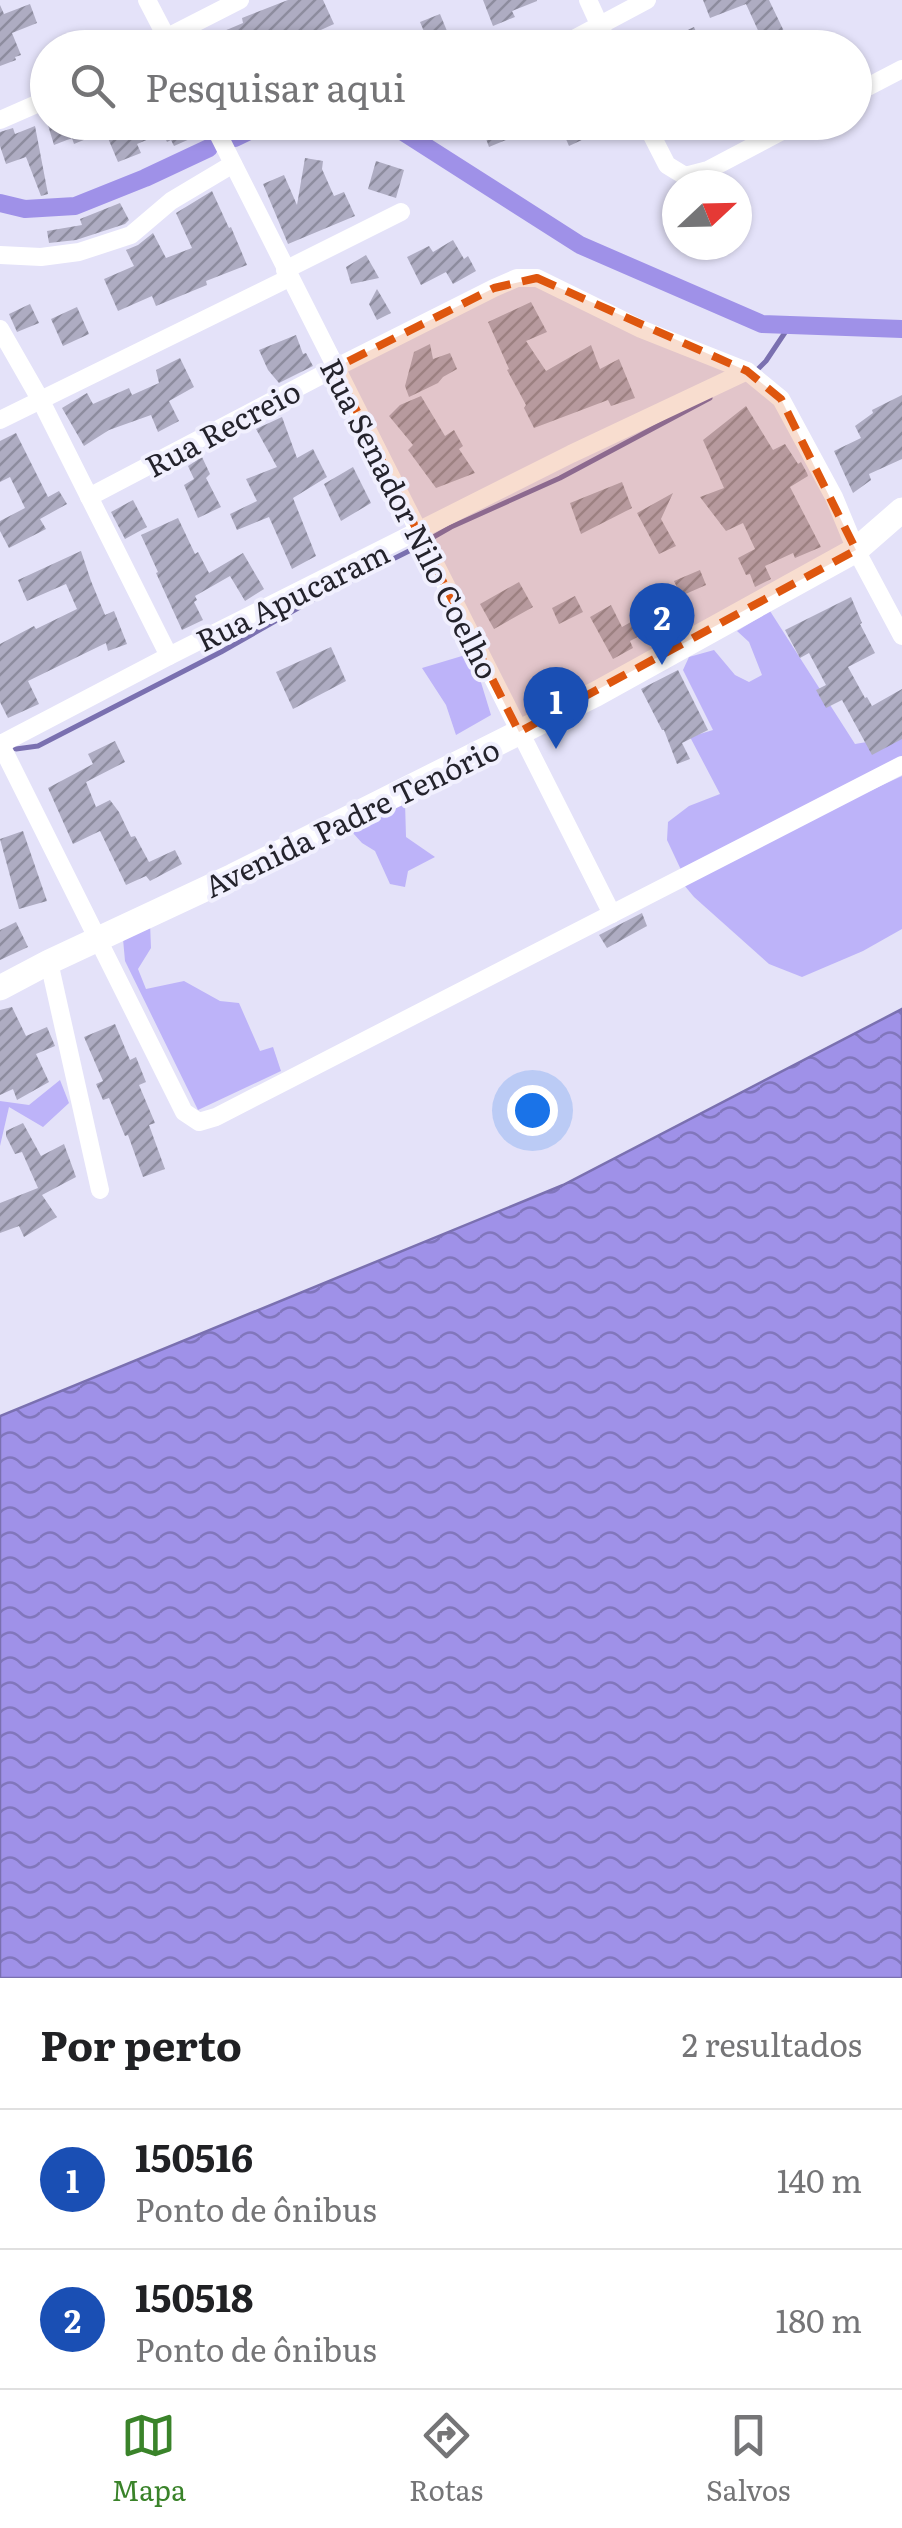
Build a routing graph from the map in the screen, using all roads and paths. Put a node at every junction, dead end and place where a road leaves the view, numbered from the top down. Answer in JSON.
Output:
{"nodes":[{"id":1,"x":147,"y":0,"type":"edge"},
{"id":2,"x":240,"y":0,"type":"edge"},
{"id":3,"x":588,"y":0,"type":"edge"},
{"id":4,"x":648,"y":0,"type":"edge"},
{"id":5,"x":600,"y":26,"type":"junction"},
{"id":6,"x":163,"y":30,"type":"edge"},
{"id":7,"x":189,"y":30,"type":"edge"},
{"id":8,"x":592,"y":30,"type":"edge"},
{"id":9,"x":602,"y":30,"type":"edge"},
{"id":10,"x":902,"y":69,"type":"edge"},
{"id":11,"x":872,"y":85,"type":"edge"},
{"id":12,"x":30,"y":107,"type":"edge"},
{"id":13,"x":0,"y":120,"type":"edge"},
{"id":14,"x":221,"y":140,"type":"edge"},
{"id":15,"x":654,"y":140,"type":"edge"},
{"id":16,"x":765,"y":140,"type":"edge"},
{"id":17,"x":233,"y":164,"type":"junction"},
{"id":18,"x":401,"y":212,"type":"dead end"},
{"id":19,"x":0,"y":255,"type":"edge"},
{"id":20,"x":287,"y":274,"type":"junction"},
{"id":21,"x":0,"y":329,"type":"edge"},
{"id":22,"x":335,"y":368,"type":"junction"},
{"id":23,"x":748,"y":372,"type":"junction"},
{"id":24,"x":40,"y":399,"type":"junction"},
{"id":25,"x":0,"y":420,"type":"edge"},
{"id":26,"x":88,"y":497,"type":"junction"},
{"id":27,"x":902,"y":510,"type":"edge"},
{"id":28,"x":418,"y":532,"type":"junction"},
{"id":29,"x":856,"y":550,"type":"junction"},
{"id":30,"x":902,"y":636,"type":"edge"},
{"id":31,"x":169,"y":656,"type":"junction"},
{"id":32,"x":519,"y":732,"type":"junction"},
{"id":33,"x":0,"y":744,"type":"edge"},
{"id":34,"x":902,"y":766,"type":"edge"},
{"id":35,"x":612,"y":914,"type":"junction"},
{"id":36,"x":99,"y":938,"type":"junction"},
{"id":37,"x":49,"y":962,"type":"junction"},
{"id":38,"x":0,"y":988,"type":"edge"},
{"id":39,"x":100,"y":1190,"type":"dead end"}],
"edges":[{"from":1,"to":6,"type":"street"},
{"from":2,"to":7,"type":"street"},
{"from":3,"to":5,"type":"street"},
{"from":4,"to":5,"type":"street"},
{"from":5,"to":8,"type":"street"},
{"from":5,"to":9,"type":"street"},
{"from":10,"to":11,"type":"street"},
{"from":12,"to":13,"type":"street"},
{"from":14,"to":17,"type":"street","name":"Rua Senador Nilo Coelho"},
{"from":15,"to":16,"type":"street"},
{"from":17,"to":19,"type":"street"},
{"from":17,"to":20,"type":"street","name":"Rua Senador Nilo Coelho"},
{"from":18,"to":20,"type":"street"},
{"from":20,"to":22,"type":"street","name":"Rua Senador Nilo Coelho"},
{"from":20,"to":24,"type":"street"},
{"from":21,"to":24,"type":"street"},
{"from":22,"to":23,"type":"street","name":"Rua Recreio"},
{"from":22,"to":26,"type":"street","name":"Rua Recreio"},
{"from":22,"to":28,"type":"street","name":"Rua Senador Nilo Coelho"},
{"from":23,"to":28,"type":"street","name":"Rua Apucaram"},
{"from":23,"to":29,"type":"street"},
{"from":24,"to":25,"type":"street"},
{"from":24,"to":26,"type":"street"},
{"from":26,"to":31,"type":"street"},
{"from":27,"to":29,"type":"main road","name":"Avenida Padre Tenório"},
{"from":28,"to":31,"type":"street","name":"Rua Apucaram"},
{"from":28,"to":32,"type":"street","name":"Rua Senador Nilo Coelho"},
{"from":29,"to":30,"type":"street"},
{"from":29,"to":32,"type":"main road","name":"Avenida Padre Tenório"},
{"from":31,"to":33,"type":"street","name":"Rua Apucaram"},
{"from":32,"to":35,"type":"street","name":"Rua Senador Nilo Coelho"},
{"from":32,"to":36,"type":"main road","name":"Avenida Padre Tenório"},
{"from":33,"to":36,"type":"street"},
{"from":34,"to":35,"type":"street"},
{"from":35,"to":36,"type":"street"},
{"from":36,"to":37,"type":"main road","name":"Avenida Padre Tenório"},
{"from":37,"to":38,"type":"main road","name":"Avenida Padre Tenório"},
{"from":37,"to":39,"type":"street"}]}
